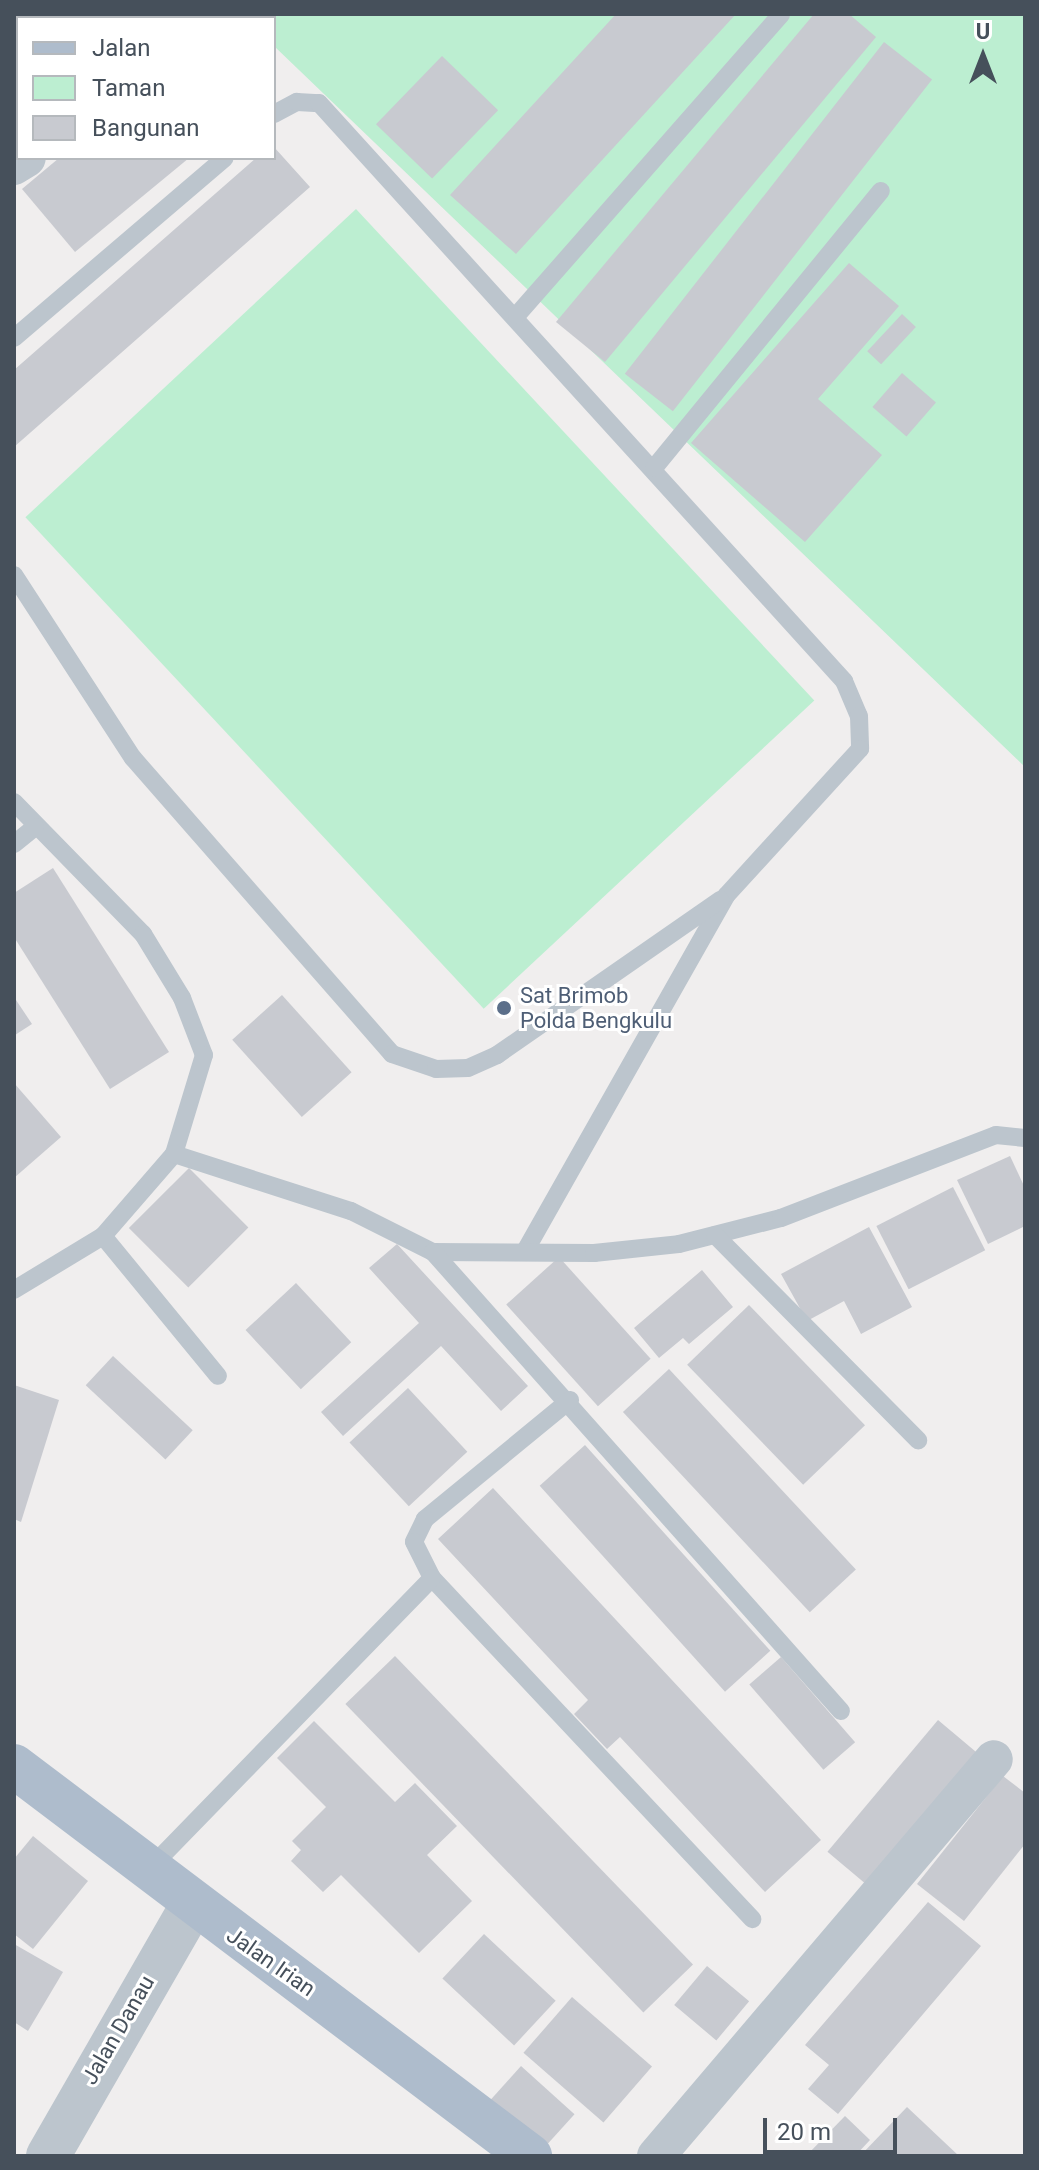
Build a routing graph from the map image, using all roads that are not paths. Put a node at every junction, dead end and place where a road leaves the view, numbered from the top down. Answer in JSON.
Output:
{"nodes":[{"id":1,"x":781,"y":14,"type":"edge"},
{"id":2,"x":276,"y":113,"type":"edge"},
{"id":3,"x":223,"y":160,"type":"edge"},
{"id":4,"x":881,"y":191,"type":"dead end"},
{"id":5,"x":517,"y":315,"type":"junction"},
{"id":6,"x":14,"y":338,"type":"edge"},
{"id":7,"x":654,"y":468,"type":"junction"},
{"id":8,"x":14,"y":575,"type":"edge"},
{"id":9,"x":14,"y":802,"type":"edge"},
{"id":10,"x":35,"y":827,"type":"junction"},
{"id":11,"x":14,"y":844,"type":"edge"},
{"id":12,"x":726,"y":896,"type":"junction"},
{"id":13,"x":1025,"y":1138,"type":"edge"},
{"id":14,"x":174,"y":1154,"type":"junction"},
{"id":15,"x":715,"y":1235,"type":"junction"},
{"id":16,"x":103,"y":1236,"type":"junction"},
{"id":17,"x":526,"y":1250,"type":"junction"},
{"id":18,"x":433,"y":1252,"type":"junction"},
{"id":19,"x":14,"y":1290,"type":"edge"},
{"id":20,"x":218,"y":1376,"type":"dead end"},
{"id":21,"x":570,"y":1400,"type":"junction"},
{"id":22,"x":918,"y":1440,"type":"dead end"},
{"id":23,"x":432,"y":1578,"type":"junction"},
{"id":24,"x":841,"y":1711,"type":"dead end"},
{"id":25,"x":994,"y":1759,"type":"dead end"},
{"id":26,"x":14,"y":1766,"type":"edge"},
{"id":27,"x":148,"y":1871,"type":"junction"},
{"id":28,"x":192,"y":1906,"type":"junction"},
{"id":29,"x":752,"y":1919,"type":"dead end"},
{"id":30,"x":48,"y":2156,"type":"edge"},
{"id":31,"x":530,"y":2156,"type":"edge"},
{"id":32,"x":656,"y":2156,"type":"edge"}],
"edges":[{"from":1,"to":5,"type":"lane"},
{"from":2,"to":5,"type":"lane"},
{"from":3,"to":6,"type":"lane"},
{"from":4,"to":7,"type":"lane"},
{"from":5,"to":7,"type":"lane"},
{"from":7,"to":12,"type":"lane"},
{"from":8,"to":12,"type":"lane"},
{"from":9,"to":10,"type":"lane"},
{"from":10,"to":11,"type":"lane"},
{"from":10,"to":14,"type":"lane"},
{"from":12,"to":17,"type":"lane"},
{"from":13,"to":15,"type":"lane"},
{"from":14,"to":16,"type":"lane"},
{"from":14,"to":18,"type":"lane"},
{"from":15,"to":17,"type":"lane"},
{"from":15,"to":22,"type":"lane"},
{"from":16,"to":19,"type":"lane"},
{"from":16,"to":20,"type":"lane"},
{"from":17,"to":18,"type":"lane"},
{"from":18,"to":21,"type":"lane"},
{"from":21,"to":23,"type":"lane"},
{"from":21,"to":24,"type":"lane"},
{"from":23,"to":27,"type":"lane"},
{"from":23,"to":29,"type":"lane"},
{"from":25,"to":32,"type":"street"},
{"from":26,"to":27,"type":"main road","name":"Jalan Irian"},
{"from":27,"to":28,"type":"main road","name":"Jalan Irian"},
{"from":28,"to":30,"type":"street","name":"Jalan Danau"},
{"from":28,"to":31,"type":"main road","name":"Jalan Irian"}]}
